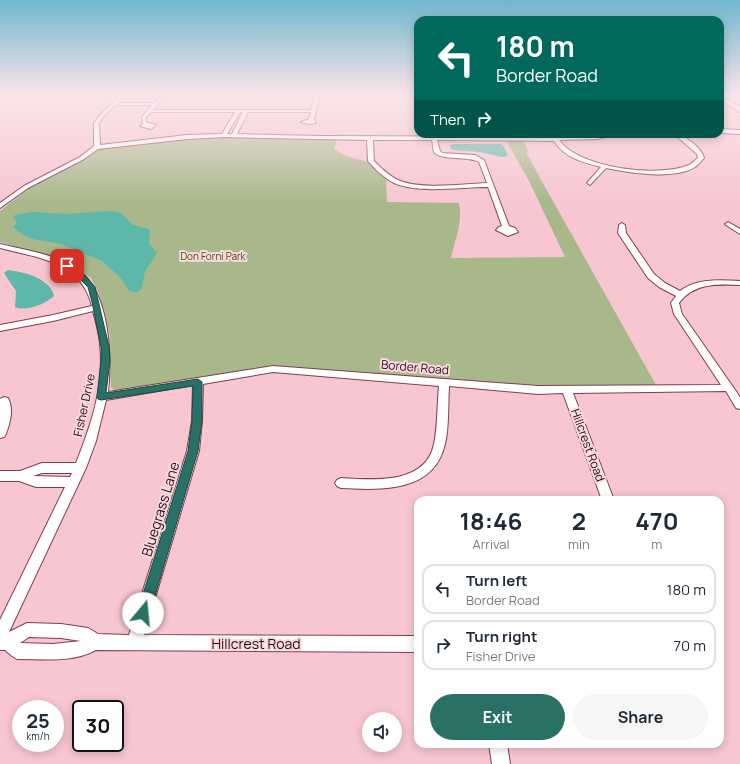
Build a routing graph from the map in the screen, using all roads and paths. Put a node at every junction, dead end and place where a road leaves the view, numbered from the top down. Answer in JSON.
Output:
{"nodes":[{"id":1,"x":97,"y":132,"type":"edge"},
{"id":2,"x":226,"y":132,"type":"edge"},
{"id":3,"x":234,"y":134,"type":"joint"},
{"id":4,"x":224,"y":135,"type":"junction"},
{"id":5,"x":370,"y":138,"type":"junction"},
{"id":6,"x":434,"y":138,"type":"joint"},
{"id":7,"x":554,"y":138,"type":"edge"},
{"id":8,"x":616,"y":138,"type":"edge"},
{"id":9,"x":682,"y":138,"type":"edge"},
{"id":10,"x":619,"y":140,"type":"dead end"},
{"id":11,"x":97,"y":146,"type":"junction"},
{"id":12,"x":700,"y":156,"type":"junction"},
{"id":13,"x":708,"y":157,"type":"dead end"},
{"id":14,"x":604,"y":167,"type":"junction"},
{"id":15,"x":590,"y":183,"type":"dead end"},
{"id":16,"x":491,"y":185,"type":"junction"},
{"id":17,"x":0,"y":206,"type":"edge"},
{"id":18,"x":728,"y":224,"type":"dead end"},
{"id":19,"x":622,"y":225,"type":"dead end"},
{"id":20,"x":506,"y":227,"type":"dead end"},
{"id":21,"x":740,"y":232,"type":"edge"},
{"id":22,"x":0,"y":246,"type":"edge"},
{"id":23,"x":740,"y":283,"type":"edge"},
{"id":24,"x":681,"y":295,"type":"junction"},
{"id":25,"x":96,"y":304,"type":"junction"},
{"id":26,"x":0,"y":328,"type":"edge"},
{"id":27,"x":198,"y":382,"type":"junction"},
{"id":28,"x":444,"y":383,"type":"junction"},
{"id":29,"x":728,"y":388,"type":"junction"},
{"id":30,"x":567,"y":390,"type":"junction"},
{"id":31,"x":101,"y":397,"type":"junction"},
{"id":32,"x":4,"y":401,"type":"dead end"},
{"id":33,"x":740,"y":405,"type":"edge"},
{"id":34,"x":0,"y":434,"type":"edge"},
{"id":35,"x":80,"y":468,"type":"junction"},
{"id":36,"x":0,"y":476,"type":"edge"},
{"id":37,"x":20,"y":476,"type":"junction"},
{"id":38,"x":74,"y":482,"type":"junction"},
{"id":39,"x":341,"y":483,"type":"dead end"},
{"id":40,"x":607,"y":496,"type":"edge"},
{"id":41,"x":3,"y":640,"type":"edge"},
{"id":42,"x":95,"y":642,"type":"junction"},
{"id":43,"x":134,"y":642,"type":"junction"},
{"id":44,"x":414,"y":644,"type":"edge"},
{"id":45,"x":499,"y":748,"type":"edge"},
{"id":46,"x":501,"y":764,"type":"edge"}],
"edges":[{"from":1,"to":11,"type":"street"},
{"from":2,"to":4,"type":"street"},
{"from":3,"to":4,"type":"street"},
{"from":3,"to":5,"type":"street"},
{"from":4,"to":11,"type":"street"},
{"from":5,"to":6,"type":"street"},
{"from":5,"to":16,"type":"street"},
{"from":6,"to":16,"type":"street"},
{"from":7,"to":14,"type":"street"},
{"from":8,"to":10,"type":"street"},
{"from":9,"to":12,"type":"street"},
{"from":11,"to":17,"type":"street"},
{"from":12,"to":13,"type":"street"},
{"from":12,"to":14,"type":"street"},
{"from":14,"to":15,"type":"street"},
{"from":16,"to":20,"type":"street"},
{"from":18,"to":21,"type":"street"},
{"from":19,"to":24,"type":"street"},
{"from":22,"to":25,"type":"street","name":"Fisher Drive"},
{"from":23,"to":24,"type":"street"},
{"from":24,"to":29,"type":"street"},
{"from":25,"to":26,"type":"street"},
{"from":25,"to":31,"type":"street","name":"Fisher Drive"},
{"from":27,"to":28,"type":"street","name":"Border Road"},
{"from":27,"to":31,"type":"street","name":"Border Road"},
{"from":27,"to":43,"type":"street","name":"Bluegrass Lane"},
{"from":28,"to":30,"type":"street","name":"Border Road"},
{"from":28,"to":39,"type":"street"},
{"from":29,"to":30,"type":"street","name":"Border Road"},
{"from":29,"to":33,"type":"street"},
{"from":30,"to":40,"type":"street","name":"Hillcrest Road"},
{"from":31,"to":35,"type":"street","name":"Fisher Drive"},
{"from":32,"to":34,"type":"street"},
{"from":35,"to":37,"type":"street"},
{"from":35,"to":38,"type":"street","name":"Fisher Drive"},
{"from":36,"to":37,"type":"street"},
{"from":37,"to":38,"type":"street"},
{"from":38,"to":41,"type":"street","name":"Fisher Drive"},
{"from":41,"to":42,"type":"street","name":"Hillcrest Road"},
{"from":41,"to":42,"type":"street","name":"Hillcrest Road"},
{"from":42,"to":43,"type":"street","name":"Hillcrest Road"},
{"from":43,"to":44,"type":"street","name":"Hillcrest Road"},
{"from":45,"to":46,"type":"street"}]}
